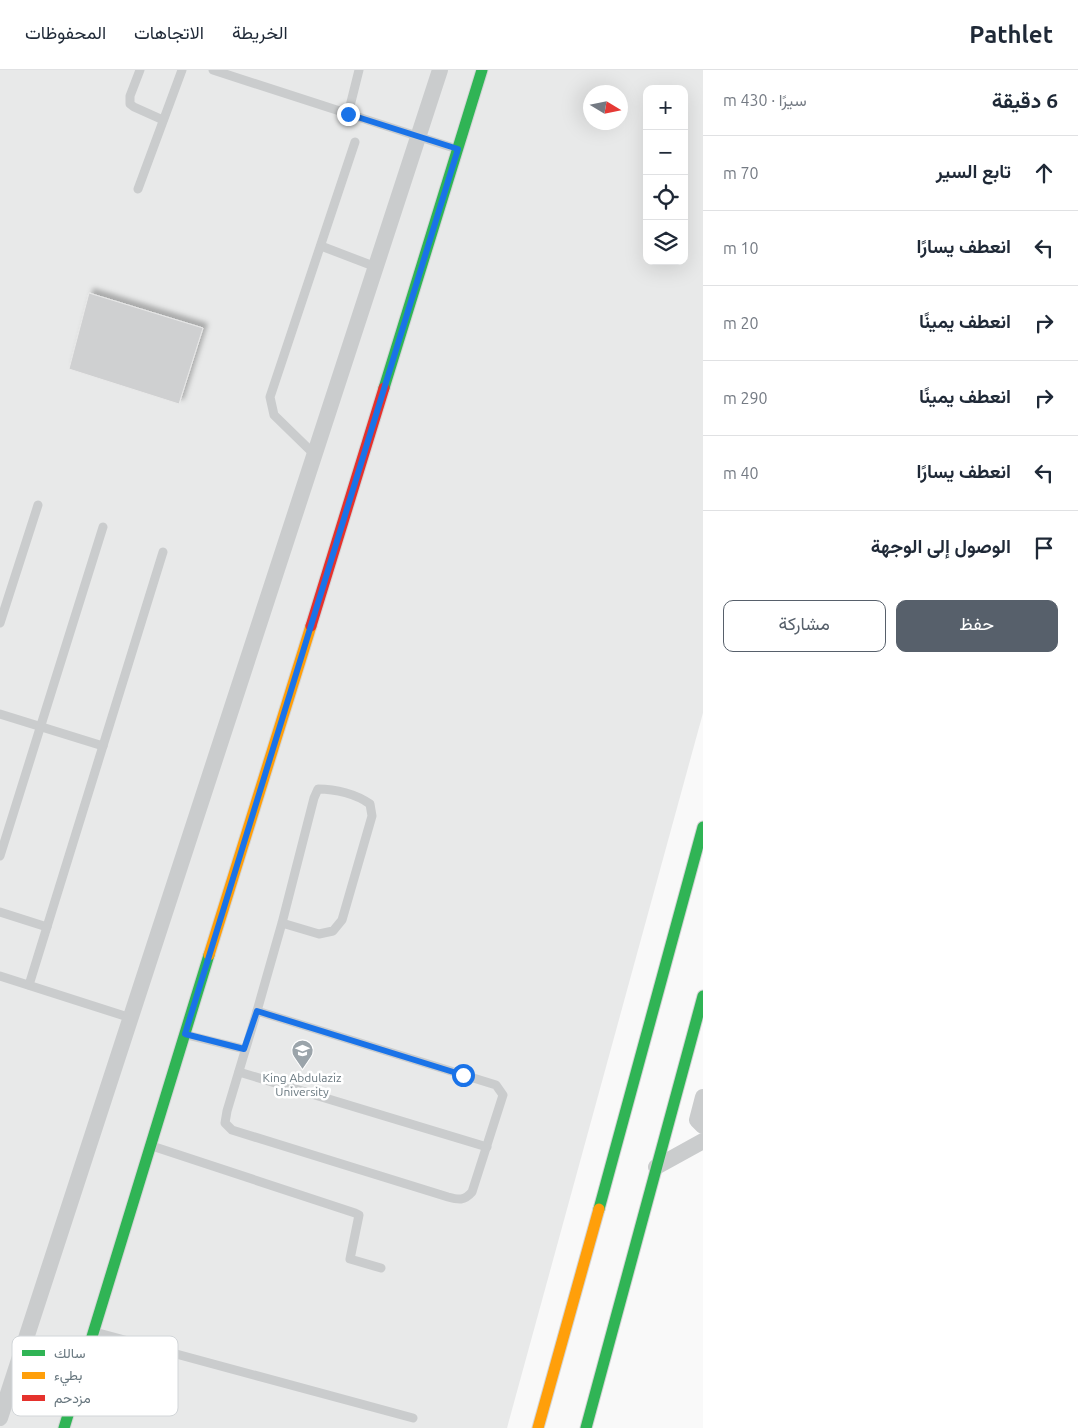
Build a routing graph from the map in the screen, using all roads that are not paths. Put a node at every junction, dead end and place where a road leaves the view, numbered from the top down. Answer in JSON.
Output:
{"nodes":[{"id":1,"x":140,"y":70,"type":"edge"},
{"id":2,"x":182,"y":70,"type":"edge"},
{"id":3,"x":213,"y":70,"type":"edge"},
{"id":4,"x":359,"y":70,"type":"edge"},
{"id":5,"x":440,"y":70,"type":"edge"},
{"id":6,"x":482,"y":70,"type":"edge"},
{"id":7,"x":348,"y":114,"type":"junction"},
{"id":8,"x":163,"y":120,"type":"junction"},
{"id":9,"x":419,"y":137,"type":"junction"},
{"id":10,"x":355,"y":142,"type":"dead end"},
{"id":11,"x":458,"y":149,"type":"junction"},
{"id":12,"x":138,"y":189,"type":"dead end"},
{"id":13,"x":321,"y":246,"type":"junction"},
{"id":14,"x":376,"y":267,"type":"junction"},
{"id":15,"x":315,"y":455,"type":"junction"},
{"id":16,"x":38,"y":505,"type":"dead end"},
{"id":17,"x":103,"y":527,"type":"dead end"},
{"id":18,"x":163,"y":552,"type":"dead end"},
{"id":19,"x":0,"y":623,"type":"edge"},
{"id":20,"x":0,"y":714,"type":"edge"},
{"id":21,"x":41,"y":726,"type":"junction"},
{"id":22,"x":103,"y":746,"type":"junction"},
{"id":23,"x":703,"y":827,"type":"edge"},
{"id":24,"x":0,"y":856,"type":"edge"},
{"id":25,"x":0,"y":912,"type":"edge"},
{"id":26,"x":282,"y":923,"type":"junction"},
{"id":27,"x":47,"y":927,"type":"junction"},
{"id":28,"x":0,"y":976,"type":"edge"},
{"id":29,"x":29,"y":985,"type":"junction"},
{"id":30,"x":703,"y":996,"type":"edge"},
{"id":31,"x":257,"y":1011,"type":"junction"},
{"id":32,"x":131,"y":1018,"type":"junction"},
{"id":33,"x":695,"y":1024,"type":"junction"},
{"id":34,"x":185,"y":1034,"type":"junction"},
{"id":35,"x":703,"y":1042,"type":"edge"},
{"id":36,"x":244,"y":1049,"type":"junction"},
{"id":37,"x":239,"y":1072,"type":"junction"},
{"id":38,"x":703,"y":1097,"type":"edge"},
{"id":39,"x":703,"y":1126,"type":"edge"},
{"id":40,"x":703,"y":1141,"type":"edge"},
{"id":41,"x":151,"y":1146,"type":"junction"},
{"id":42,"x":487,"y":1147,"type":"junction"},
{"id":43,"x":656,"y":1166,"type":"junction"},
{"id":44,"x":381,"y":1268,"type":"dead end"},
{"id":45,"x":94,"y":1332,"type":"junction"},
{"id":46,"x":27,"y":1336,"type":"edge"},
{"id":47,"x":93,"y":1336,"type":"edge"},
{"id":48,"x":109,"y":1336,"type":"edge"},
{"id":49,"x":178,"y":1355,"type":"edge"},
{"id":50,"x":12,"y":1381,"type":"edge"},
{"id":51,"x":68,"y":1416,"type":"edge"},
{"id":52,"x":0,"y":1418,"type":"edge"},
{"id":53,"x":413,"y":1418,"type":"dead end"},
{"id":54,"x":64,"y":1428,"type":"edge"},
{"id":55,"x":538,"y":1428,"type":"edge"},
{"id":56,"x":586,"y":1428,"type":"edge"}],
"edges":[{"from":1,"to":8,"type":"lane"},
{"from":2,"to":8,"type":"lane"},
{"from":3,"to":7,"type":"lane"},
{"from":4,"to":7,"type":"lane"},
{"from":5,"to":9,"type":"street"},
{"from":6,"to":11,"type":"street"},
{"from":7,"to":9,"type":"lane"},
{"from":8,"to":12,"type":"lane"},
{"from":9,"to":11,"type":"lane"},
{"from":9,"to":14,"type":"street"},
{"from":10,"to":13,"type":"lane"},
{"from":11,"to":34,"type":"street"},
{"from":13,"to":14,"type":"lane"},
{"from":13,"to":15,"type":"lane"},
{"from":14,"to":15,"type":"street"},
{"from":15,"to":32,"type":"street"},
{"from":16,"to":19,"type":"lane"},
{"from":17,"to":21,"type":"lane"},
{"from":18,"to":22,"type":"lane"},
{"from":20,"to":21,"type":"lane"},
{"from":21,"to":22,"type":"lane"},
{"from":21,"to":24,"type":"lane"},
{"from":22,"to":27,"type":"lane"},
{"from":23,"to":55,"type":"street"},
{"from":25,"to":27,"type":"lane"},
{"from":26,"to":26,"type":"lane"},
{"from":26,"to":31,"type":"lane"},
{"from":27,"to":29,"type":"lane"},
{"from":28,"to":29,"type":"lane"},
{"from":29,"to":32,"type":"lane"},
{"from":30,"to":33,"type":"street"},
{"from":31,"to":36,"type":"lane"},
{"from":31,"to":42,"type":"lane"},
{"from":32,"to":46,"type":"street"},
{"from":33,"to":35,"type":"street"},
{"from":33,"to":43,"type":"street"},
{"from":34,"to":36,"type":"lane"},
{"from":34,"to":41,"type":"street"},
{"from":36,"to":37,"type":"lane"},
{"from":37,"to":42,"type":"lane"},
{"from":37,"to":42,"type":"lane"},
{"from":38,"to":39,"type":"street"},
{"from":40,"to":43,"type":"street"},
{"from":41,"to":44,"type":"lane"},
{"from":41,"to":45,"type":"street"},
{"from":43,"to":56,"type":"street"},
{"from":45,"to":47,"type":"street"},
{"from":45,"to":48,"type":"lane"},
{"from":49,"to":53,"type":"lane"},
{"from":50,"to":52,"type":"street"},
{"from":51,"to":54,"type":"street"}]}
